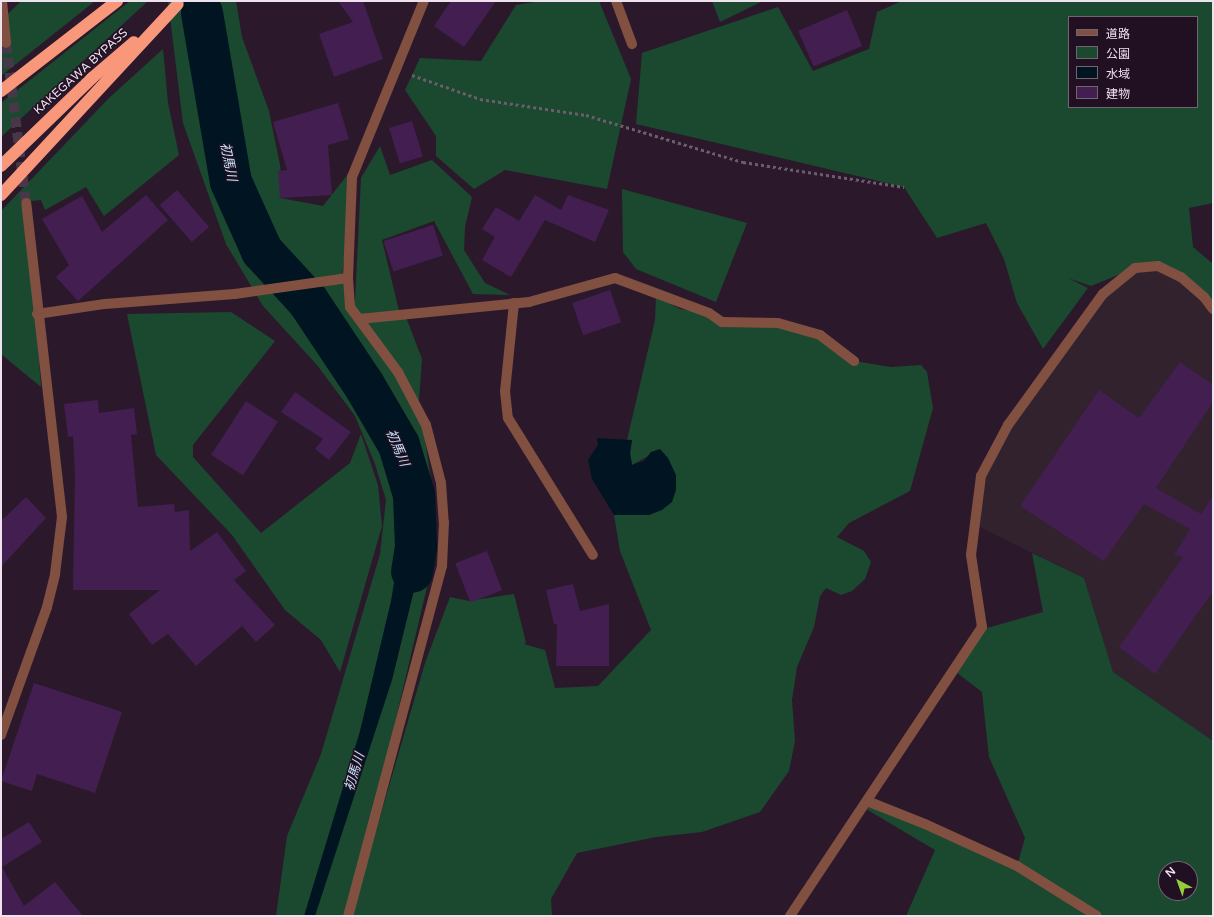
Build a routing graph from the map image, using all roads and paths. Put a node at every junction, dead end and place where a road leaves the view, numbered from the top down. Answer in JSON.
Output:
{"nodes":[{"id":1,"x":117,"y":1,"type":"edge"},
{"id":2,"x":424,"y":1,"type":"edge"},
{"id":3,"x":616,"y":1,"type":"edge"},
{"id":4,"x":180,"y":3,"type":"edge"},
{"id":5,"x":2,"y":5,"type":"edge"},
{"id":6,"x":6,"y":43,"type":"tunnel mouth"},
{"id":7,"x":632,"y":44,"type":"dead end"},
{"id":8,"x":396,"y":70,"type":"junction"},
{"id":9,"x":1,"y":91,"type":"edge"},
{"id":10,"x":1,"y":166,"type":"edge"},
{"id":11,"x":904,"y":187,"type":"dead end"},
{"id":12,"x":1,"y":195,"type":"edge"},
{"id":13,"x":26,"y":203,"type":"tunnel mouth"},
{"id":14,"x":348,"y":278,"type":"junction"},
{"id":15,"x":514,"y":303,"type":"junction"},
{"id":16,"x":1213,"y":309,"type":"edge"},
{"id":17,"x":37,"y":314,"type":"junction"},
{"id":18,"x":359,"y":319,"type":"junction"},
{"id":19,"x":854,"y":361,"type":"dead end"},
{"id":20,"x":593,"y":555,"type":"dead end"},
{"id":21,"x":1,"y":735,"type":"edge"},
{"id":22,"x":867,"y":801,"type":"junction"},
{"id":23,"x":348,"y":916,"type":"edge"},
{"id":24,"x":790,"y":916,"type":"edge"},
{"id":25,"x":1097,"y":916,"type":"edge"}],
"edges":[{"from":1,"to":9,"type":"highway"},
{"from":2,"to":8,"type":"street"},
{"from":3,"to":7,"type":"street"},
{"from":4,"to":10,"type":"highway","name":"KAKEGAWA BYPASS"},
{"from":4,"to":12,"type":"highway"},
{"from":5,"to":6,"type":"street"},
{"from":8,"to":11,"type":"path"},
{"from":8,"to":14,"type":"street"},
{"from":13,"to":17,"type":"street"},
{"from":14,"to":17,"type":"street"},
{"from":14,"to":18,"type":"street"},
{"from":15,"to":18,"type":"street"},
{"from":15,"to":19,"type":"street"},
{"from":15,"to":20,"type":"street"},
{"from":16,"to":22,"type":"street"},
{"from":17,"to":21,"type":"street"},
{"from":18,"to":23,"type":"street"},
{"from":22,"to":24,"type":"street"},
{"from":22,"to":25,"type":"street"}]}
